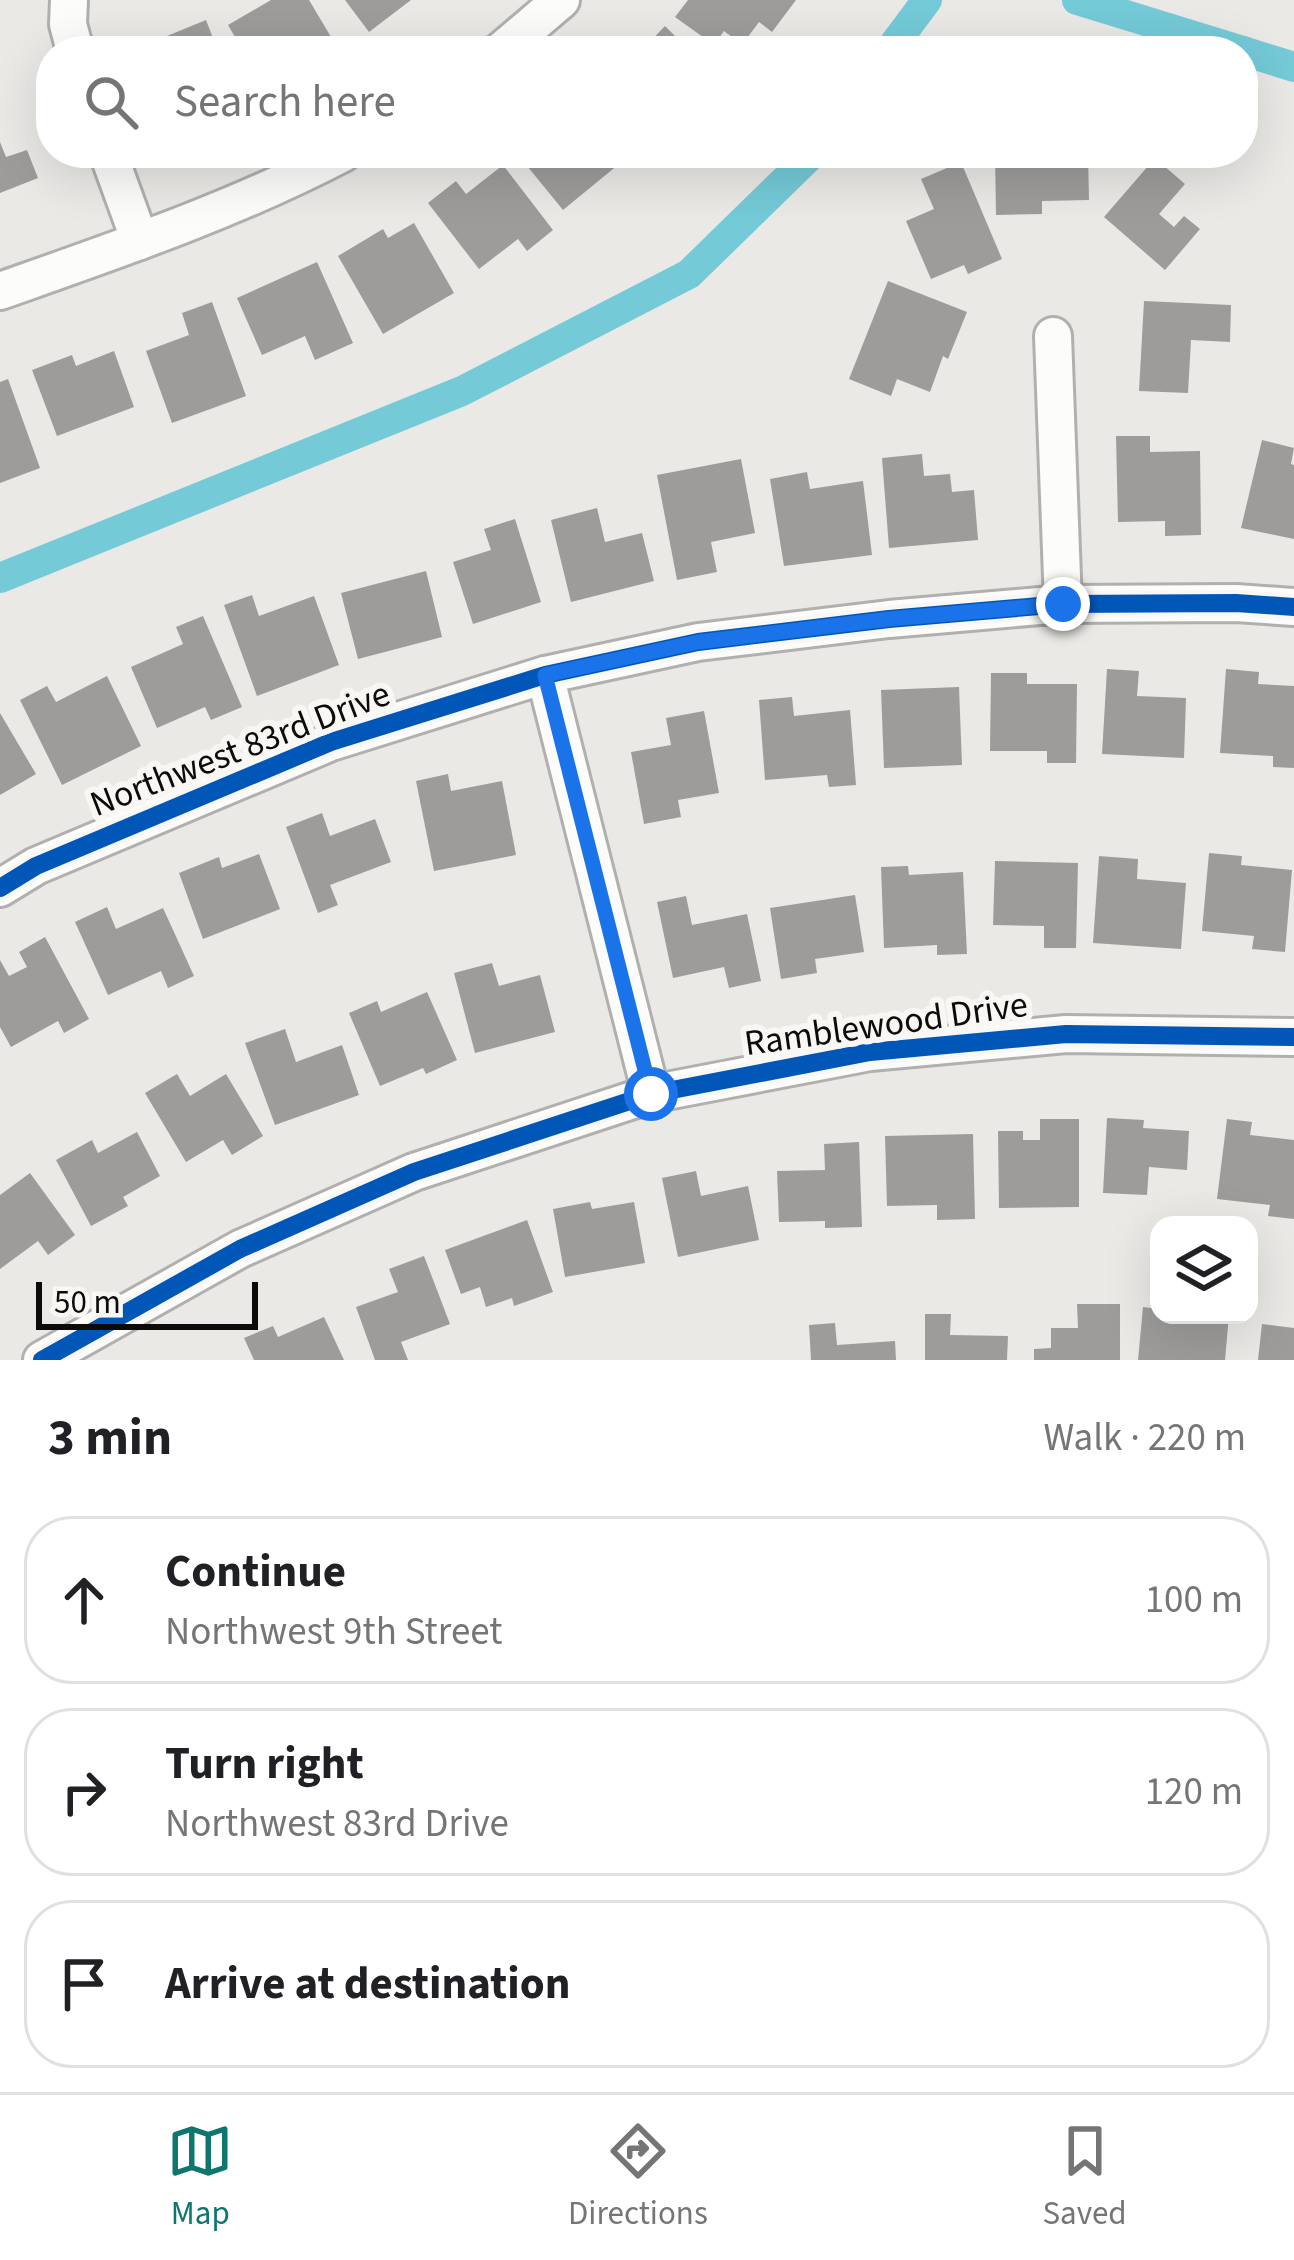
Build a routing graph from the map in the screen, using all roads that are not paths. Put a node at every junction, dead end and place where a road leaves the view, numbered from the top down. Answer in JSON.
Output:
{"nodes":[{"id":1,"x":69,"y":0,"type":"edge"},
{"id":2,"x":561,"y":0,"type":"edge"},
{"id":3,"x":71,"y":36,"type":"edge"},
{"id":4,"x":519,"y":36,"type":"edge"},
{"id":5,"x":113,"y":168,"type":"edge"},
{"id":6,"x":314,"y":168,"type":"edge"},
{"id":7,"x":140,"y":242,"type":"junction"},
{"id":8,"x":0,"y":291,"type":"edge"},
{"id":9,"x":1053,"y":336,"type":"dead end"},
{"id":10,"x":1063,"y":604,"type":"junction"},
{"id":11,"x":1294,"y":608,"type":"edge"},
{"id":12,"x":545,"y":675,"type":"junction"},
{"id":13,"x":0,"y":888,"type":"edge"},
{"id":14,"x":1294,"y":1037,"type":"edge"},
{"id":15,"x":651,"y":1094,"type":"junction"},
{"id":16,"x":42,"y":1360,"type":"edge"}],
"edges":[{"from":1,"to":3,"type":"street"},
{"from":2,"to":4,"type":"street"},
{"from":5,"to":7,"type":"street"},
{"from":6,"to":7,"type":"street"},
{"from":7,"to":8,"type":"street"},
{"from":9,"to":10,"type":"street"},
{"from":10,"to":11,"type":"street","name":"Northwest 83rd Drive"},
{"from":10,"to":12,"type":"street","name":"Northwest 83rd Drive"},
{"from":12,"to":13,"type":"street","name":"Northwest 83rd Drive"},
{"from":12,"to":15,"type":"street"},
{"from":14,"to":15,"type":"street","name":"Ramblewood Drive"},
{"from":15,"to":16,"type":"street","name":"Ramblewood Drive"}]}
